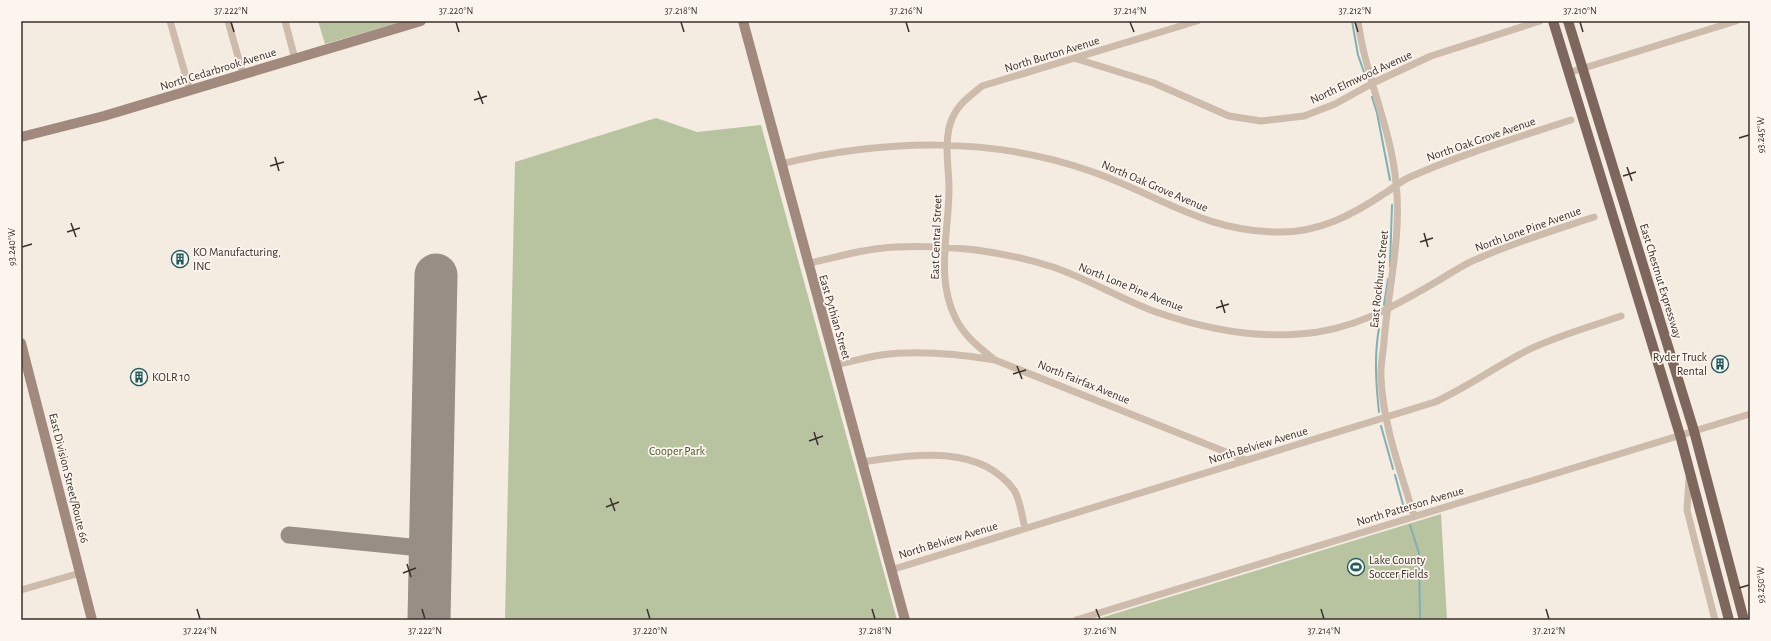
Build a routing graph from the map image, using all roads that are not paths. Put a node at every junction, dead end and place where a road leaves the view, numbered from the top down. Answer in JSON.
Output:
{"nodes":[{"id":1,"x":170,"y":21,"type":"edge"},
{"id":2,"x":228,"y":21,"type":"edge"},
{"id":3,"x":284,"y":21,"type":"edge"},
{"id":4,"x":421,"y":21,"type":"edge"},
{"id":5,"x":743,"y":21,"type":"edge"},
{"id":6,"x":1197,"y":21,"type":"edge"},
{"id":7,"x":1358,"y":21,"type":"edge"},
{"id":8,"x":1540,"y":21,"type":"edge"},
{"id":9,"x":1554,"y":21,"type":"edge"},
{"id":10,"x":1568,"y":21,"type":"edge"},
{"id":11,"x":1736,"y":21,"type":"edge"},
{"id":12,"x":1100,"y":51,"type":"junction"},
{"id":13,"x":1076,"y":58,"type":"junction"},
{"id":14,"x":295,"y":59,"type":"junction"},
{"id":15,"x":1101,"y":66,"type":"junction"},
{"id":16,"x":1582,"y":69,"type":"junction"},
{"id":17,"x":1568,"y":73,"type":"junction"},
{"id":18,"x":243,"y":74,"type":"junction"},
{"id":19,"x":1373,"y":83,"type":"junction"},
{"id":20,"x":190,"y":91,"type":"junction"},
{"id":21,"x":1571,"y":120,"type":"dead end"},
{"id":22,"x":21,"y":137,"type":"edge"},
{"id":23,"x":948,"y":145,"type":"junction"},
{"id":24,"x":781,"y":164,"type":"junction"},
{"id":25,"x":1396,"y":183,"type":"junction"},
{"id":26,"x":1594,"y":217,"type":"dead end"},
{"id":27,"x":945,"y":248,"type":"junction"},
{"id":28,"x":807,"y":264,"type":"junction"},
{"id":29,"x":1386,"y":310,"type":"junction"},
{"id":30,"x":1621,"y":316,"type":"dead end"},
{"id":31,"x":971,"y":341,"type":"junction"},
{"id":32,"x":21,"y":343,"type":"edge"},
{"id":33,"x":969,"y":356,"type":"junction"},
{"id":34,"x":995,"y":360,"type":"junction"},
{"id":35,"x":836,"y":365,"type":"junction"},
{"id":36,"x":1750,"y":414,"type":"edge"},
{"id":37,"x":1386,"y":417,"type":"junction"},
{"id":38,"x":1694,"y":431,"type":"junction"},
{"id":39,"x":1680,"y":435,"type":"junction"},
{"id":40,"x":1246,"y":460,"type":"junction"},
{"id":41,"x":862,"y":462,"type":"junction"},
{"id":42,"x":1689,"y":470,"type":"junction"},
{"id":43,"x":1414,"y":516,"type":"junction"},
{"id":44,"x":1025,"y":528,"type":"junction"},
{"id":45,"x":891,"y":570,"type":"junction"},
{"id":46,"x":80,"y":573,"type":"junction"},
{"id":47,"x":21,"y":590,"type":"edge"},
{"id":48,"x":92,"y":620,"type":"edge"},
{"id":49,"x":905,"y":620,"type":"edge"},
{"id":50,"x":1076,"y":620,"type":"edge"},
{"id":51,"x":1715,"y":620,"type":"edge"},
{"id":52,"x":1729,"y":620,"type":"edge"},
{"id":53,"x":1744,"y":620,"type":"edge"}],
"edges":[{"from":1,"to":20,"type":"street"},
{"from":2,"to":18,"type":"street"},
{"from":3,"to":14,"type":"street"},
{"from":4,"to":14,"type":"street","name":"North Cedarbrook Avenue"},
{"from":5,"to":24,"type":"street","name":"East Pythian Street"},
{"from":6,"to":12,"type":"street","name":"North Burton Avenue"},
{"from":7,"to":19,"type":"street","name":"East Rockhurst Street"},
{"from":8,"to":19,"type":"street","name":"North Elmwood Avenue"},
{"from":9,"to":17,"type":"main road"},
{"from":10,"to":16,"type":"main road","name":"East Chestnut Expressway"},
{"from":11,"to":16,"type":"street"},
{"from":12,"to":13,"type":"street","name":"North Burton Avenue"},
{"from":12,"to":15,"type":"street"},
{"from":13,"to":15,"type":"street","name":"North Elmwood Avenue"},
{"from":13,"to":23,"type":"street","name":"North Burton Avenue"},
{"from":14,"to":18,"type":"street","name":"North Cedarbrook Avenue"},
{"from":15,"to":19,"type":"street","name":"North Elmwood Avenue"},
{"from":16,"to":17,"type":"street"},
{"from":16,"to":38,"type":"main road","name":"East Chestnut Expressway"},
{"from":17,"to":39,"type":"main road"},
{"from":18,"to":20,"type":"street","name":"North Cedarbrook Avenue"},
{"from":19,"to":25,"type":"street","name":"East Rockhurst Street"},
{"from":20,"to":22,"type":"street","name":"North Cedarbrook Avenue"},
{"from":21,"to":25,"type":"street","name":"North Oak Grove Avenue"},
{"from":23,"to":24,"type":"street","name":"North Oak Grove Avenue"},
{"from":23,"to":25,"type":"street","name":"North Oak Grove Avenue"},
{"from":23,"to":27,"type":"street","name":"East Central Street"},
{"from":24,"to":28,"type":"street","name":"East Pythian Street"},
{"from":25,"to":29,"type":"street","name":"East Rockhurst Street"},
{"from":26,"to":29,"type":"street","name":"North Lone Pine Avenue"},
{"from":27,"to":28,"type":"street","name":"North Lone Pine Avenue"},
{"from":27,"to":29,"type":"street","name":"North Lone Pine Avenue"},
{"from":27,"to":31,"type":"street","name":"East Central Street"},
{"from":28,"to":35,"type":"street","name":"East Pythian Street"},
{"from":29,"to":37,"type":"street","name":"East Rockhurst Street"},
{"from":30,"to":37,"type":"street","name":"North Belview Avenue"},
{"from":31,"to":33,"type":"street"},
{"from":31,"to":34,"type":"street","name":"East Central Street"},
{"from":32,"to":46,"type":"street","name":"East Division Street/Route 66"},
{"from":33,"to":34,"type":"street","name":"North Fairfax Avenue"},
{"from":33,"to":35,"type":"street","name":"North Fairfax Avenue"},
{"from":34,"to":40,"type":"street","name":"North Fairfax Avenue"},
{"from":35,"to":41,"type":"street","name":"East Pythian Street"},
{"from":36,"to":38,"type":"street","name":"North Patterson Avenue"},
{"from":37,"to":40,"type":"street","name":"North Belview Avenue"},
{"from":37,"to":43,"type":"street","name":"East Rockhurst Street"},
{"from":38,"to":39,"type":"street","name":"North Patterson Avenue"},
{"from":38,"to":53,"type":"main road","name":"East Chestnut Expressway"},
{"from":39,"to":42,"type":"main road"},
{"from":39,"to":43,"type":"street","name":"North Patterson Avenue"},
{"from":40,"to":44,"type":"street","name":"North Belview Avenue"},
{"from":41,"to":44,"type":"street"},
{"from":41,"to":45,"type":"street","name":"East Pythian Street"},
{"from":42,"to":51,"type":"street"},
{"from":42,"to":52,"type":"main road"},
{"from":43,"to":50,"type":"street","name":"North Patterson Avenue"},
{"from":44,"to":45,"type":"street","name":"North Belview Avenue"},
{"from":45,"to":49,"type":"street","name":"East Pythian Street"},
{"from":46,"to":47,"type":"street"},
{"from":46,"to":48,"type":"street","name":"East Division Street/Route 66"}]}
